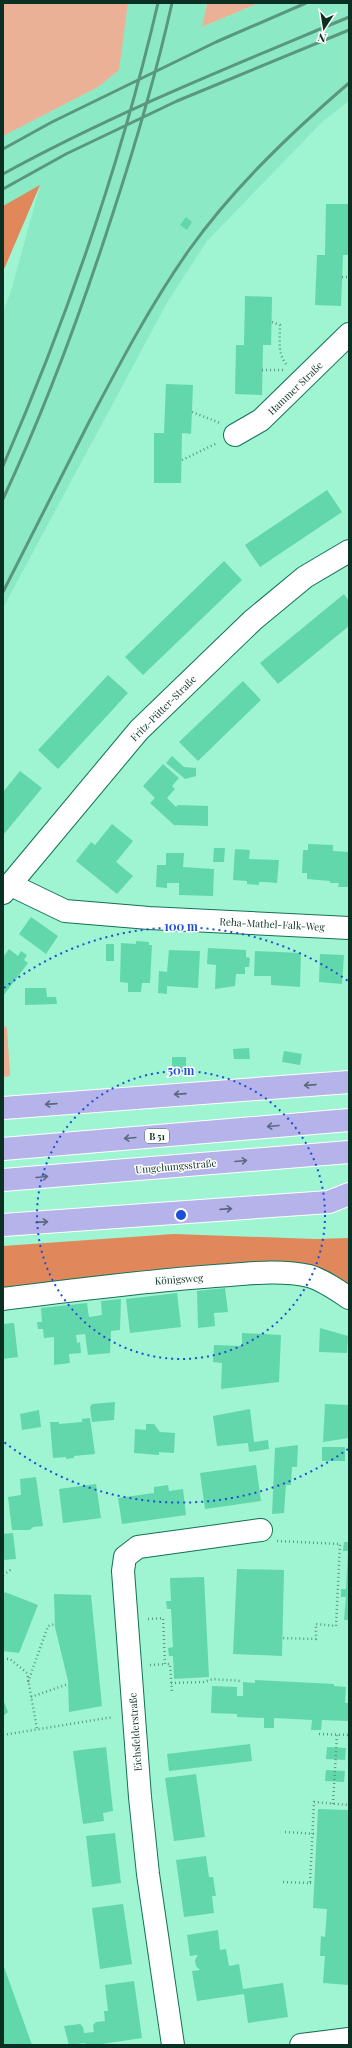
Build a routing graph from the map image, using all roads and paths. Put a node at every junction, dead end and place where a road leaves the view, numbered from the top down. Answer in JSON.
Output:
{"nodes":[{"id":1,"x":342,"y":277,"type":"dead end"},
{"id":2,"x":349,"y":277,"type":"edge"},
{"id":3,"x":272,"y":322,"type":"dead end"},
{"id":4,"x":349,"y":334,"type":"edge"},
{"id":5,"x":262,"y":370,"type":"dead end"},
{"id":6,"x":299,"y":374,"type":"junction"},
{"id":7,"x":192,"y":412,"type":"dead end"},
{"id":8,"x":235,"y":435,"type":"junction"},
{"id":9,"x":182,"y":460,"type":"dead end"},
{"id":10,"x":349,"y":551,"type":"edge"},
{"id":11,"x":6,"y":889,"type":"edge"},
{"id":12,"x":349,"y":928,"type":"edge"},
{"id":13,"x":349,"y":1082,"type":"edge"},
{"id":14,"x":3,"y":1108,"type":"edge"},
{"id":15,"x":349,"y":1120,"type":"edge"},
{"id":16,"x":3,"y":1148,"type":"edge"},
{"id":17,"x":349,"y":1152,"type":"edge"},
{"id":18,"x":3,"y":1180,"type":"edge"},
{"id":19,"x":349,"y":1194,"type":"edge"},
{"id":20,"x":329,"y":1202,"type":"junction"},
{"id":21,"x":349,"y":1209,"type":"edge"},
{"id":22,"x":3,"y":1225,"type":"edge"},
{"id":23,"x":349,"y":1298,"type":"edge"},
{"id":24,"x":3,"y":1299,"type":"edge"},
{"id":25,"x":261,"y":1530,"type":"joint"},
{"id":26,"x":12,"y":1569,"type":"dead end"},
{"id":27,"x":3,"y":1575,"type":"edge"},
{"id":28,"x":127,"y":1620,"type":"junction"},
{"id":29,"x":55,"y":1624,"type":"dead end"},
{"id":30,"x":282,"y":1638,"type":"dead end"},
{"id":31,"x":3,"y":1659,"type":"edge"},
{"id":32,"x":241,"y":1681,"type":"dead end"},
{"id":33,"x":28,"y":1682,"type":"junction"},
{"id":34,"x":171,"y":1683,"type":"junction"},
{"id":35,"x":68,"y":1684,"type":"dead end"},
{"id":36,"x":172,"y":1694,"type":"dead end"},
{"id":37,"x":31,"y":1697,"type":"junction"},
{"id":38,"x":134,"y":1714,"type":"junction"},
{"id":39,"x":38,"y":1729,"type":"junction"},
{"id":40,"x":319,"y":1734,"type":"dead end"},
{"id":41,"x":337,"y":1734,"type":"junction"},
{"id":42,"x":3,"y":1735,"type":"edge"},
{"id":43,"x":349,"y":1735,"type":"edge"},
{"id":44,"x":333,"y":1804,"type":"junction"},
{"id":45,"x":349,"y":1805,"type":"edge"},
{"id":46,"x":285,"y":1832,"type":"dead end"},
{"id":47,"x":312,"y":1834,"type":"junction"},
{"id":48,"x":317,"y":1834,"type":"dead end"},
{"id":49,"x":283,"y":1882,"type":"dead end"},
{"id":50,"x":310,"y":1883,"type":"junction"},
{"id":51,"x":314,"y":1883,"type":"dead end"},
{"id":52,"x":349,"y":2039,"type":"edge"},
{"id":53,"x":173,"y":2045,"type":"edge"},
{"id":54,"x":301,"y":2045,"type":"edge"}],
"edges":[{"from":1,"to":2,"type":"path"},
{"from":3,"to":6,"type":"path"},
{"from":4,"to":6,"type":"street","name":"Hammer Straße"},
{"from":5,"to":6,"type":"path"},
{"from":6,"to":8,"type":"street","name":"Hammer Straße"},
{"from":7,"to":8,"type":"path"},
{"from":8,"to":9,"type":"path"},
{"from":10,"to":11,"type":"street","name":"Fritz-Pütter-Straße"},
{"from":11,"to":12,"type":"street","name":"Reha-Mathel-Falk-Weg"},
{"from":13,"to":14,"type":"highway","one_way":true},
{"from":15,"to":16,"type":"highway","number":"B 51","one_way":true},
{"from":18,"to":17,"type":"highway","name":"Umgehungsstraße","one_way":true},
{"from":19,"to":20,"type":"highway"},
{"from":20,"to":21,"type":"highway"},
{"from":22,"to":20,"type":"highway","one_way":true},
{"from":23,"to":24,"type":"street","name":"Königsweg"},
{"from":25,"to":28,"type":"street","name":"Eichsfelderstraße"},
{"from":25,"to":30,"type":"path"},
{"from":26,"to":27,"type":"path"},
{"from":28,"to":34,"type":"path"},
{"from":28,"to":38,"type":"street","name":"Eichsfelderstraße"},
{"from":29,"to":33,"type":"path"},
{"from":31,"to":33,"type":"path"},
{"from":32,"to":34,"type":"path"},
{"from":33,"to":37,"type":"path"},
{"from":34,"to":36,"type":"path"},
{"from":35,"to":37,"type":"path"},
{"from":37,"to":39,"type":"path"},
{"from":38,"to":39,"type":"path"},
{"from":38,"to":53,"type":"street","name":"Eichsfelderstraße"},
{"from":39,"to":42,"type":"path"},
{"from":40,"to":41,"type":"path"},
{"from":41,"to":43,"type":"path"},
{"from":41,"to":44,"type":"path"},
{"from":44,"to":45,"type":"path"},
{"from":44,"to":47,"type":"path"},
{"from":46,"to":47,"type":"path"},
{"from":47,"to":48,"type":"path"},
{"from":47,"to":50,"type":"path"},
{"from":49,"to":50,"type":"path"},
{"from":50,"to":51,"type":"path"},
{"from":52,"to":54,"type":"street"}]}
